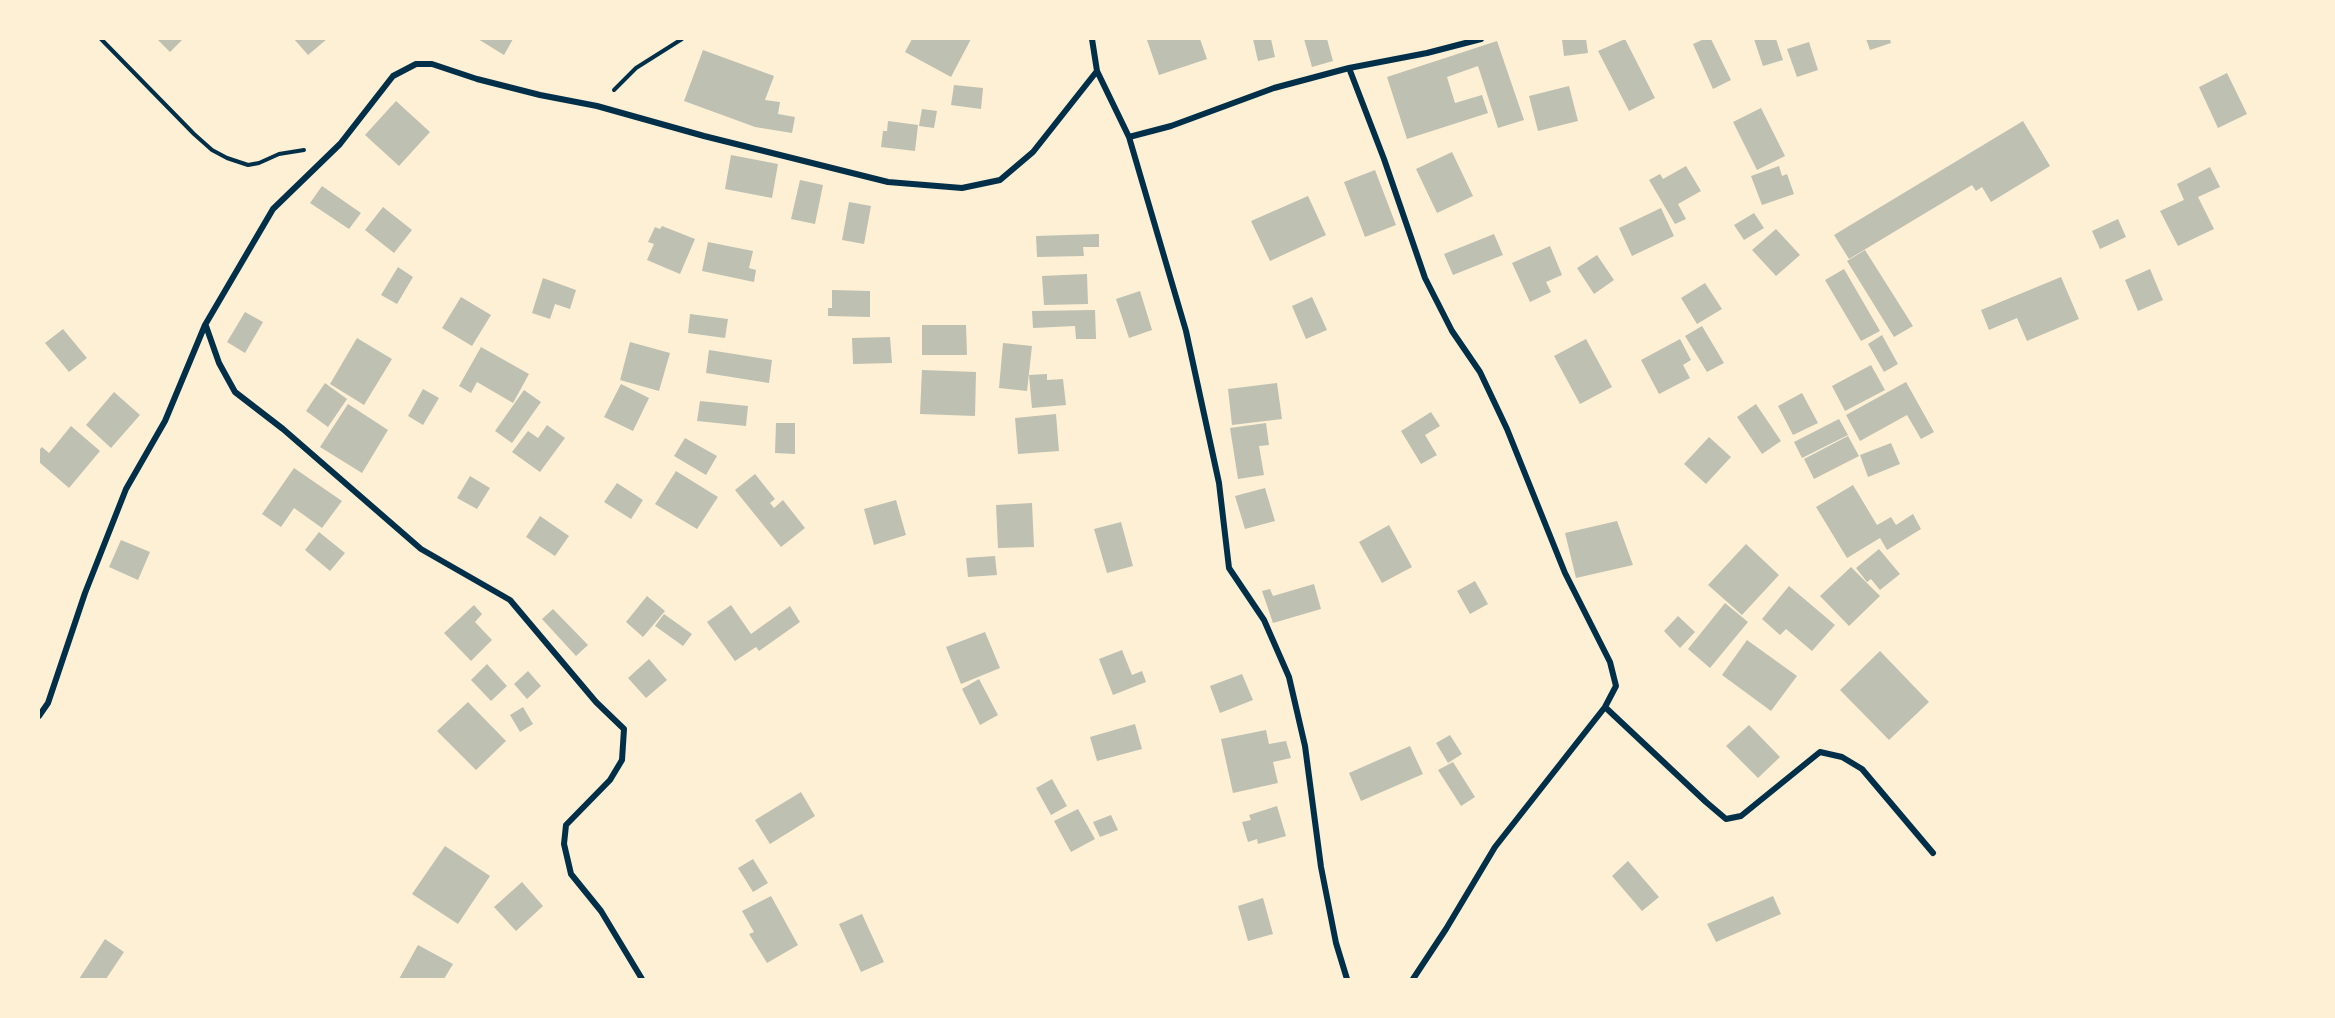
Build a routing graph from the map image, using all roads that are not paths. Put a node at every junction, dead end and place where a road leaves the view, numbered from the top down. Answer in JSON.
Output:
{"nodes":[{"id":1,"x":1092,"y":39,"type":"edge"},
{"id":2,"x":1480,"y":39,"type":"edge"},
{"id":3,"x":1349,"y":68,"type":"junction"},
{"id":4,"x":1097,"y":71,"type":"junction"},
{"id":5,"x":1129,"y":137,"type":"junction"},
{"id":6,"x":205,"y":325,"type":"junction"},
{"id":7,"x":1605,"y":707,"type":"junction"},
{"id":8,"x":39,"y":716,"type":"edge"},
{"id":9,"x":1933,"y":853,"type":"dead end"},
{"id":10,"x":642,"y":979,"type":"edge"},
{"id":11,"x":1347,"y":979,"type":"edge"},
{"id":12,"x":1413,"y":979,"type":"edge"}],
"edges":[{"from":1,"to":4,"type":"street"},
{"from":2,"to":3,"type":"street"},
{"from":3,"to":5,"type":"street"},
{"from":3,"to":7,"type":"street"},
{"from":4,"to":5,"type":"street"},
{"from":4,"to":6,"type":"street"},
{"from":5,"to":11,"type":"street"},
{"from":6,"to":8,"type":"street"},
{"from":6,"to":10,"type":"street"},
{"from":7,"to":9,"type":"street"},
{"from":7,"to":12,"type":"street"}]}
